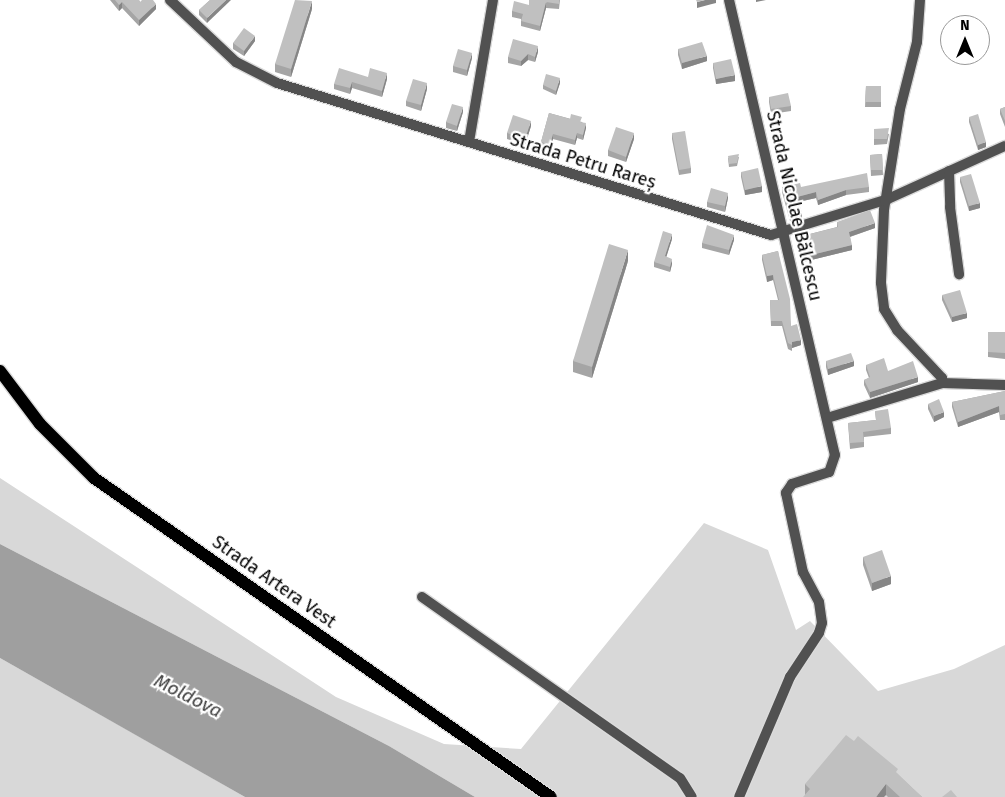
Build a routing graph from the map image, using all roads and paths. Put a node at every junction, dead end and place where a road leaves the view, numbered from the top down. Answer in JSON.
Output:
{"nodes":[{"id":1,"x":170,"y":0,"type":"edge"},
{"id":2,"x":493,"y":0,"type":"edge"},
{"id":3,"x":729,"y":0,"type":"edge"},
{"id":4,"x":920,"y":0,"type":"edge"},
{"id":5,"x":469,"y":142,"type":"junction"},
{"id":6,"x":1005,"y":146,"type":"edge"},
{"id":7,"x":949,"y":171,"type":"junction"},
{"id":8,"x":888,"y":199,"type":"junction"},
{"id":9,"x":782,"y":231,"type":"junction"},
{"id":10,"x":959,"y":274,"type":"dead end"},
{"id":11,"x":0,"y":371,"type":"edge"},
{"id":12,"x":942,"y":383,"type":"junction"},
{"id":13,"x":1005,"y":385,"type":"edge"},
{"id":14,"x":827,"y":418,"type":"junction"},
{"id":15,"x":422,"y":597,"type":"dead end"},
{"id":16,"x":551,"y":797,"type":"edge"},
{"id":17,"x":692,"y":797,"type":"edge"},
{"id":18,"x":739,"y":797,"type":"edge"}],
"edges":[{"from":1,"to":5,"type":"street","name":"Strada Petru Rareș"},
{"from":2,"to":5,"type":"street"},
{"from":3,"to":9,"type":"street","name":"Strada Nicolae Bălcescu"},
{"from":4,"to":8,"type":"street"},
{"from":5,"to":9,"type":"street","name":"Strada Petru Rareș"},
{"from":6,"to":7,"type":"street","name":"Strada Petru Rareș"},
{"from":7,"to":8,"type":"street","name":"Strada Petru Rareș"},
{"from":7,"to":10,"type":"street"},
{"from":8,"to":9,"type":"street","name":"Strada Petru Rareș"},
{"from":8,"to":12,"type":"street"},
{"from":9,"to":14,"type":"street","name":"Strada Nicolae Bălcescu"},
{"from":11,"to":16,"type":"main road","name":"Strada Artera Vest"},
{"from":12,"to":13,"type":"street"},
{"from":12,"to":14,"type":"street"},
{"from":14,"to":18,"type":"street","name":"Strada Nicolae Bălcescu"},
{"from":15,"to":17,"type":"street"}]}
